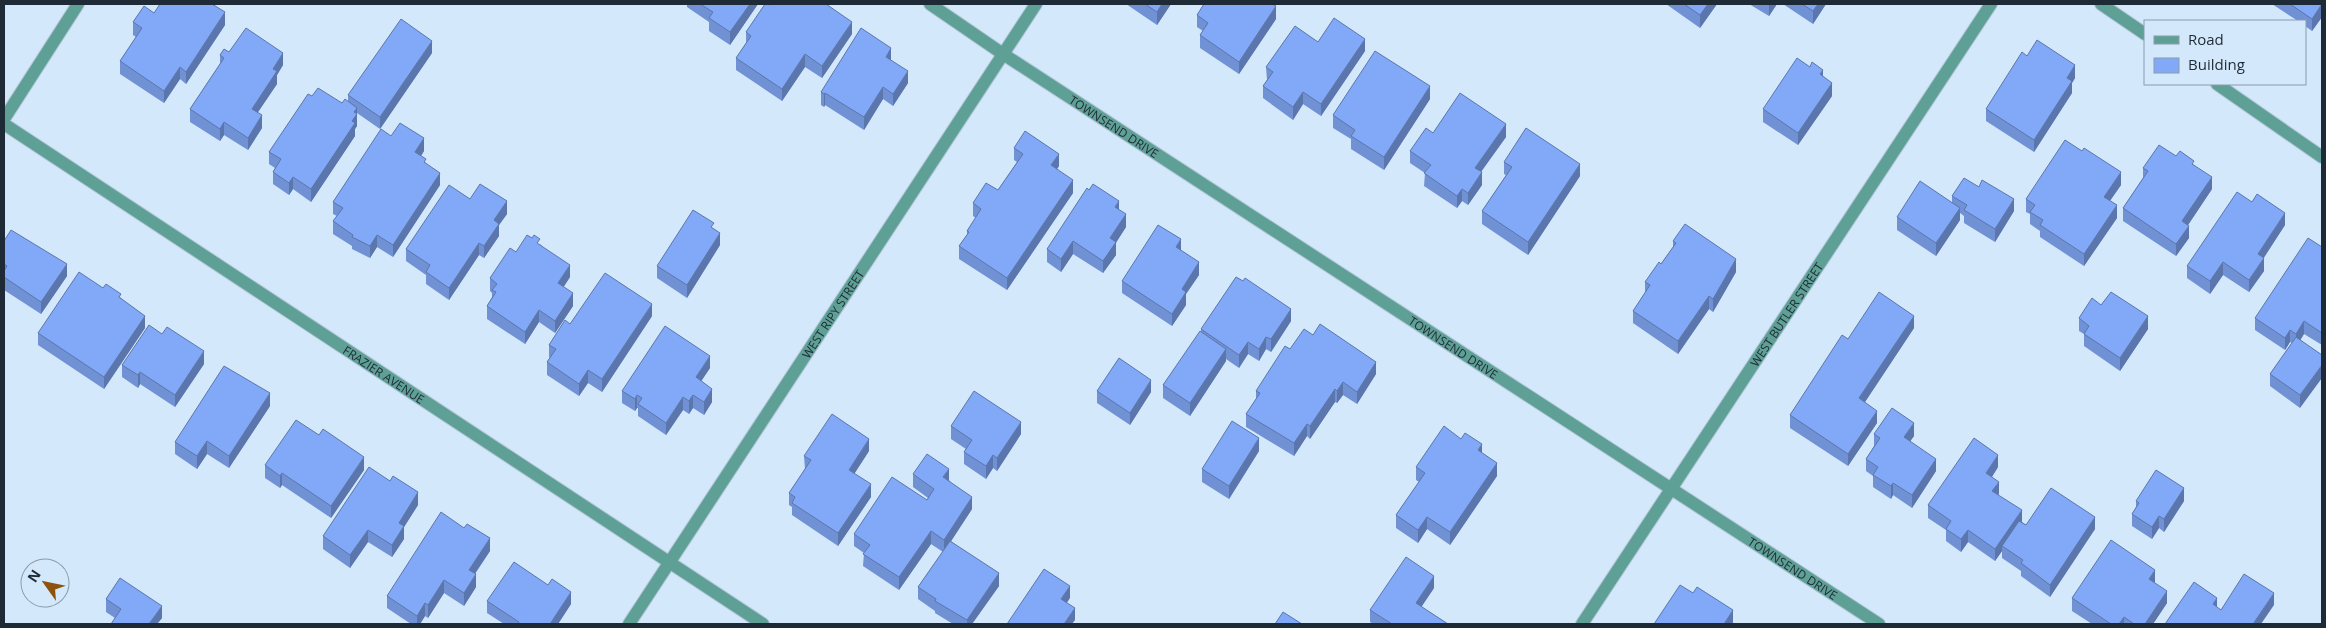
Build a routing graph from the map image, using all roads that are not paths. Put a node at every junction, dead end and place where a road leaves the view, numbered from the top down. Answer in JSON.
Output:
{"nodes":[{"id":1,"x":78,"y":4,"type":"edge"},
{"id":2,"x":930,"y":4,"type":"edge"},
{"id":3,"x":1036,"y":4,"type":"edge"},
{"id":4,"x":1991,"y":4,"type":"edge"},
{"id":5,"x":2101,"y":4,"type":"edge"},
{"id":6,"x":2144,"y":33,"type":"edge"},
{"id":7,"x":1003,"y":54,"type":"junction"},
{"id":8,"x":2218,"y":85,"type":"edge"},
{"id":9,"x":4,"y":119,"type":"edge"},
{"id":10,"x":4,"y":124,"type":"edge"},
{"id":11,"x":2322,"y":157,"type":"edge"},
{"id":12,"x":1672,"y":488,"type":"junction"},
{"id":13,"x":670,"y":563,"type":"junction"},
{"id":14,"x":629,"y":624,"type":"edge"},
{"id":15,"x":763,"y":624,"type":"edge"},
{"id":16,"x":1582,"y":624,"type":"edge"},
{"id":17,"x":1878,"y":624,"type":"edge"}],
"edges":[{"from":1,"to":9,"type":"street"},
{"from":2,"to":7,"type":"street","name":"TOWNSEND DRIVE"},
{"from":3,"to":7,"type":"street","name":"WEST RIPY STREET"},
{"from":4,"to":12,"type":"street","name":"WEST BUTLER STREET"},
{"from":5,"to":6,"type":"street"},
{"from":7,"to":12,"type":"street","name":"TOWNSEND DRIVE"},
{"from":7,"to":13,"type":"street","name":"WEST RIPY STREET"},
{"from":8,"to":11,"type":"street"},
{"from":10,"to":13,"type":"street","name":"FRAZIER AVENUE"},
{"from":12,"to":16,"type":"street","name":"WEST BUTLER STREET"},
{"from":12,"to":17,"type":"street","name":"TOWNSEND DRIVE"},
{"from":13,"to":14,"type":"street","name":"WEST RIPY STREET"},
{"from":13,"to":15,"type":"street","name":"FRAZIER AVENUE"}]}
